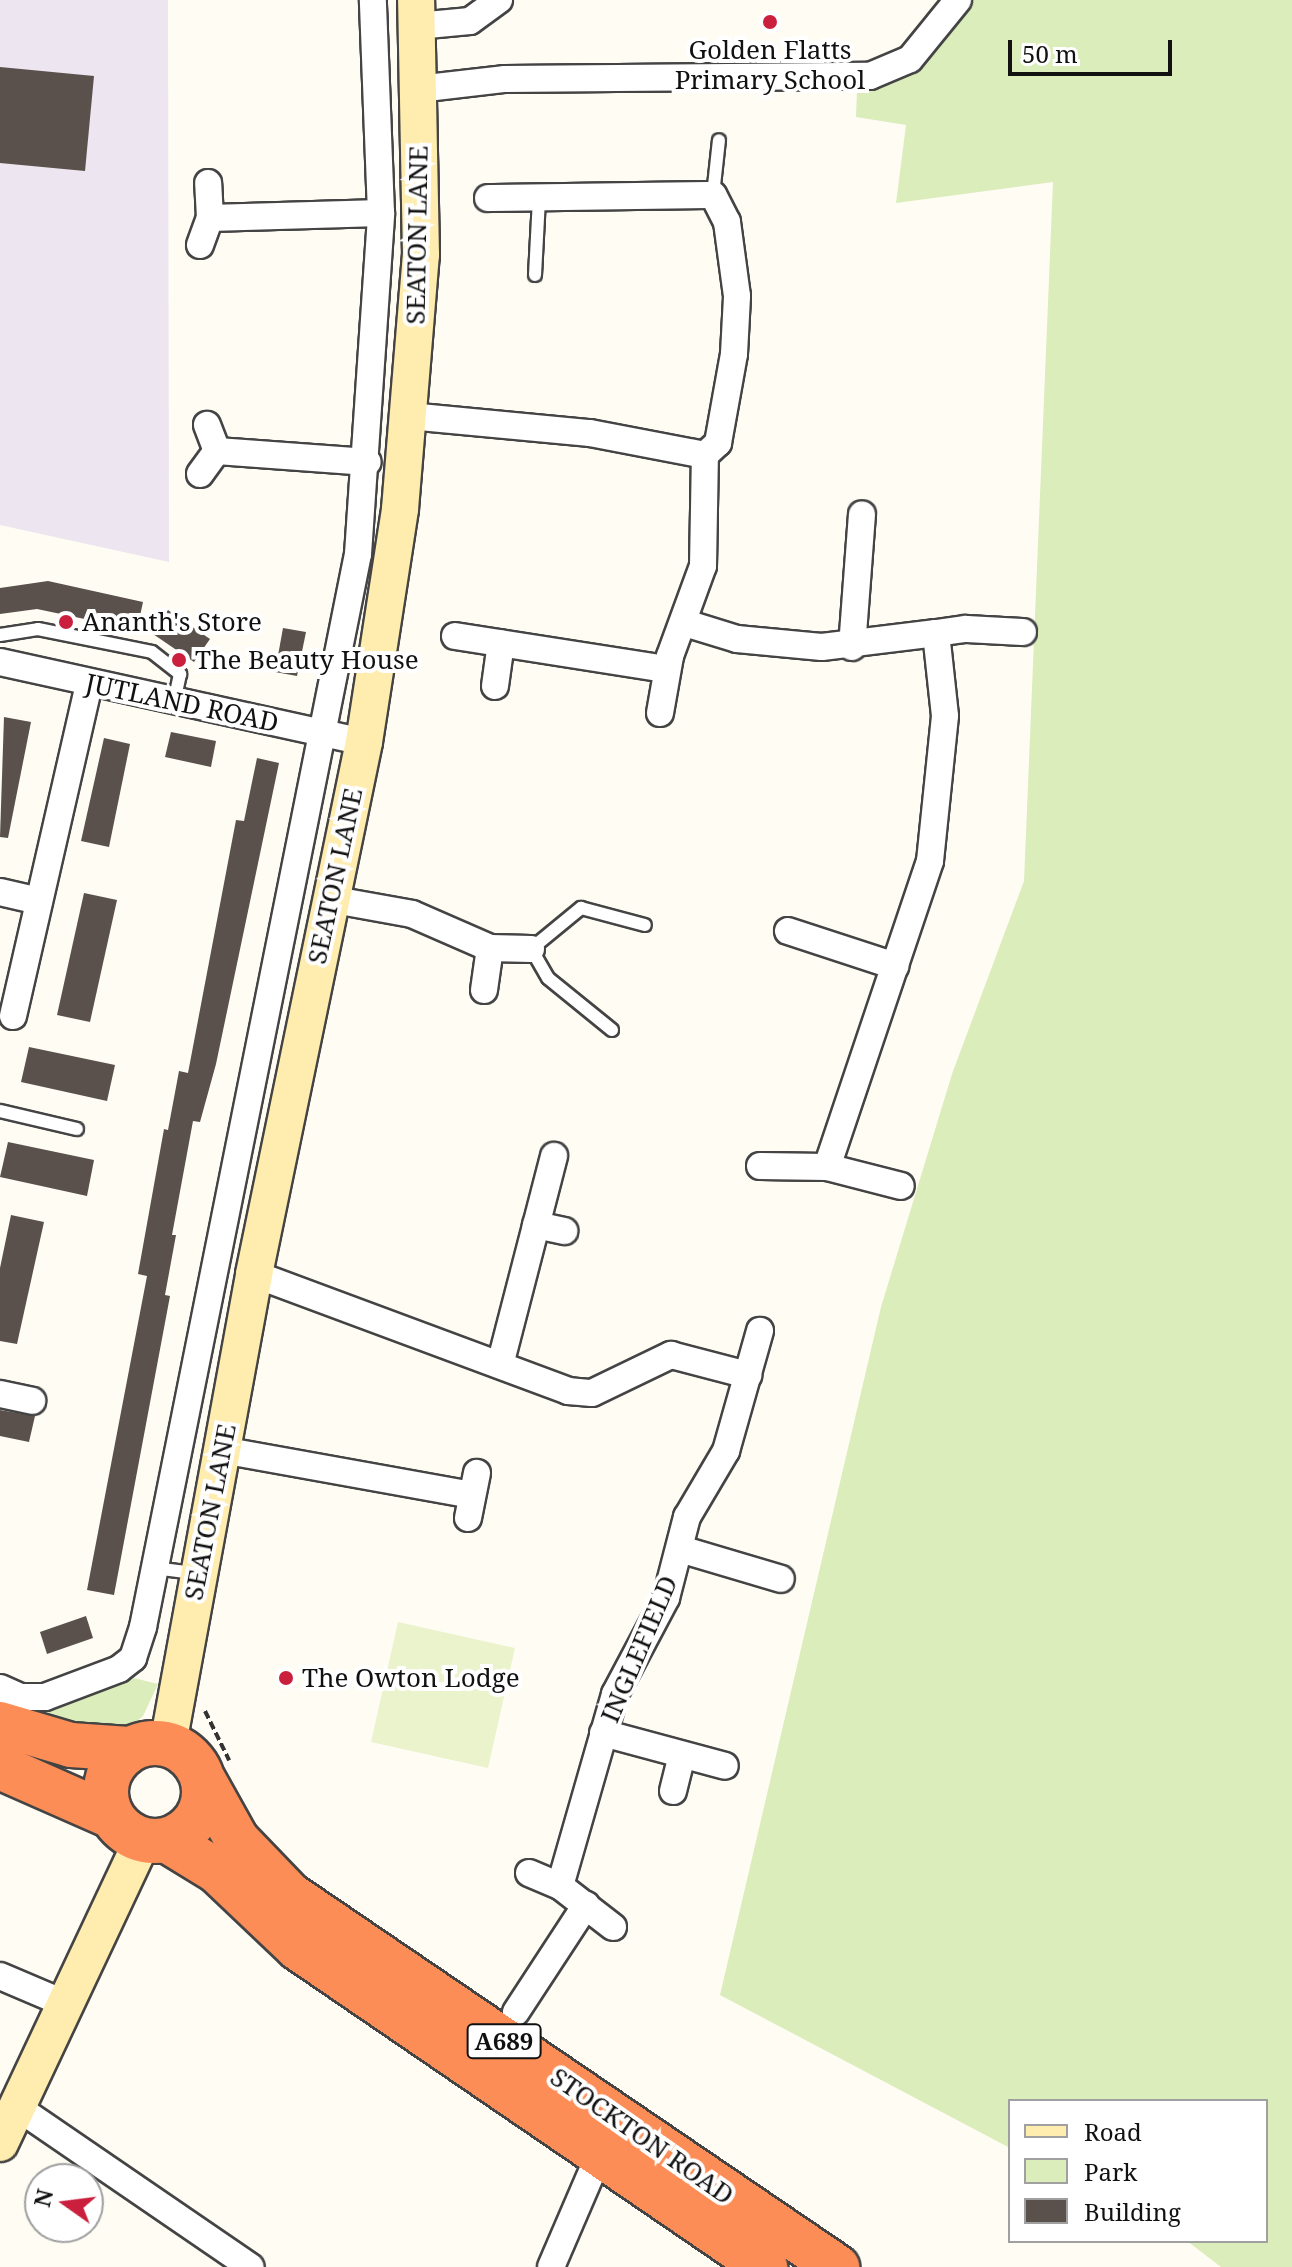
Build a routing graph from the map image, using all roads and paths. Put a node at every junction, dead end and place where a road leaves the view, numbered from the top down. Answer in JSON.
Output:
{"nodes":[{"id":1,"x":373,"y":0,"type":"edge"},
{"id":2,"x":499,"y":0,"type":"edge"},
{"id":3,"x":958,"y":0,"type":"edge"},
{"id":4,"x":417,"y":13,"type":"edge"},
{"id":5,"x":418,"y":89,"type":"junction"},
{"id":6,"x":719,"y":140,"type":"dead end"},
{"id":7,"x":208,"y":183,"type":"dead end"},
{"id":8,"x":713,"y":195,"type":"junction"},
{"id":9,"x":488,"y":198,"type":"dead end"},
{"id":10,"x":539,"y":198,"type":"junction"},
{"id":11,"x":381,"y":213,"type":"junction"},
{"id":12,"x":210,"y":218,"type":"junction"},
{"id":13,"x":200,"y":245,"type":"dead end"},
{"id":14,"x":535,"y":275,"type":"dead end"},
{"id":15,"x":409,"y":416,"type":"junction"},
{"id":16,"x":207,"y":425,"type":"dead end"},
{"id":17,"x":217,"y":451,"type":"junction"},
{"id":18,"x":705,"y":455,"type":"junction"},
{"id":19,"x":368,"y":462,"type":"junction"},
{"id":20,"x":200,"y":474,"type":"dead end"},
{"id":21,"x":862,"y":514,"type":"dead end"},
{"id":22,"x":685,"y":623,"type":"junction"},
{"id":23,"x":1023,"y":632,"type":"dead end"},
{"id":24,"x":936,"y":633,"type":"junction"},
{"id":25,"x":0,"y":635,"type":"edge"},
{"id":26,"x":455,"y":636,"type":"dead end"},
{"id":27,"x":501,"y":643,"type":"junction"},
{"id":28,"x":852,"y":647,"type":"junction"},
{"id":29,"x":0,"y":662,"type":"edge"},
{"id":30,"x":666,"y":669,"type":"junction"},
{"id":31,"x":89,"y":683,"type":"junction"},
{"id":32,"x":495,"y":686,"type":"dead end"},
{"id":33,"x":174,"y":702,"type":"junction"},
{"id":34,"x":660,"y":713,"type":"dead end"},
{"id":35,"x":320,"y":733,"type":"junction"},
{"id":36,"x":364,"y":742,"type":"junction"},
{"id":37,"x":0,"y":892,"type":"edge"},
{"id":38,"x":329,"y":899,"type":"junction"},
{"id":39,"x":39,"y":901,"type":"junction"},
{"id":40,"x":645,"y":925,"type":"dead end"},
{"id":41,"x":788,"y":931,"type":"dead end"},
{"id":42,"x":490,"y":948,"type":"junction"},
{"id":43,"x":531,"y":949,"type":"junction"},
{"id":44,"x":895,"y":966,"type":"junction"},
{"id":45,"x":484,"y":990,"type":"dead end"},
{"id":46,"x":13,"y":1016,"type":"dead end"},
{"id":47,"x":612,"y":1030,"type":"dead end"},
{"id":48,"x":0,"y":1111,"type":"edge"},
{"id":49,"x":77,"y":1129,"type":"dead end"},
{"id":50,"x":554,"y":1156,"type":"dead end"},
{"id":51,"x":760,"y":1166,"type":"dead end"},
{"id":52,"x":827,"y":1167,"type":"junction"},
{"id":53,"x":901,"y":1186,"type":"dead end"},
{"id":54,"x":536,"y":1225,"type":"junction"},
{"id":55,"x":564,"y":1231,"type":"dead end"},
{"id":56,"x":254,"y":1274,"type":"junction"},
{"id":57,"x":760,"y":1331,"type":"dead end"},
{"id":58,"x":500,"y":1365,"type":"junction"},
{"id":59,"x":748,"y":1375,"type":"junction"},
{"id":60,"x":0,"y":1394,"type":"edge"},
{"id":61,"x":32,"y":1401,"type":"dead end"},
{"id":62,"x":222,"y":1450,"type":"junction"},
{"id":63,"x":472,"y":1495,"type":"dead end"},
{"id":64,"x":680,"y":1549,"type":"junction"},
{"id":65,"x":154,"y":1568,"type":"junction"},
{"id":66,"x":199,"y":1573,"type":"junction"},
{"id":67,"x":781,"y":1579,"type":"dead end"},
{"id":68,"x":0,"y":1688,"type":"edge"},
{"id":69,"x":0,"y":1724,"type":"edge"},
{"id":70,"x":603,"y":1733,"type":"junction"},
{"id":71,"x":149,"y":1747,"type":"junction"},
{"id":72,"x":682,"y":1755,"type":"junction"},
{"id":73,"x":725,"y":1766,"type":"dead end"},
{"id":74,"x":0,"y":1767,"type":"edge"},
{"id":75,"x":204,"y":1781,"type":"junction"},
{"id":76,"x":673,"y":1791,"type":"dead end"},
{"id":77,"x":141,"y":1833,"type":"junction"},
{"id":78,"x":529,"y":1873,"type":"dead end"},
{"id":79,"x":560,"y":1886,"type":"junction"},
{"id":80,"x":586,"y":1905,"type":"junction"},
{"id":81,"x":613,"y":1927,"type":"dead end"},
{"id":82,"x":0,"y":1976,"type":"edge"},
{"id":83,"x":66,"y":2004,"type":"junction"},
{"id":84,"x":516,"y":2012,"type":"dead end"},
{"id":85,"x":17,"y":2107,"type":"junction"},
{"id":86,"x":0,"y":2143,"type":"edge"},
{"id":87,"x":600,"y":2153,"type":"junction"},
{"id":88,"x":247,"y":2266,"type":"edge"},
{"id":89,"x":551,"y":2267,"type":"edge"},
{"id":90,"x":765,"y":2267,"type":"edge"},
{"id":91,"x":837,"y":2267,"type":"edge"}],
"edges":[{"from":1,"to":11,"type":"street","name":"SEATON LANE"},
{"from":2,"to":4,"type":"street"},
{"from":3,"to":5,"type":"street"},
{"from":4,"to":5,"type":"main road","name":"SEATON LANE"},
{"from":5,"to":15,"type":"main road","name":"SEATON LANE"},
{"from":6,"to":8,"type":"lane"},
{"from":7,"to":12,"type":"street"},
{"from":8,"to":10,"type":"street"},
{"from":8,"to":18,"type":"street"},
{"from":9,"to":10,"type":"street"},
{"from":10,"to":14,"type":"lane"},
{"from":11,"to":12,"type":"street"},
{"from":11,"to":19,"type":"street","name":"SEATON LANE"},
{"from":12,"to":13,"type":"street"},
{"from":15,"to":18,"type":"street"},
{"from":15,"to":36,"type":"main road","name":"SEATON LANE"},
{"from":16,"to":17,"type":"street"},
{"from":17,"to":19,"type":"street"},
{"from":17,"to":20,"type":"street"},
{"from":18,"to":22,"type":"street"},
{"from":19,"to":35,"type":"street","name":"SEATON LANE"},
{"from":21,"to":28,"type":"street"},
{"from":22,"to":28,"type":"street"},
{"from":22,"to":30,"type":"street"},
{"from":23,"to":24,"type":"street"},
{"from":24,"to":28,"type":"street"},
{"from":24,"to":44,"type":"street"},
{"from":25,"to":33,"type":"lane"},
{"from":26,"to":27,"type":"street"},
{"from":27,"to":30,"type":"street"},
{"from":27,"to":32,"type":"street"},
{"from":29,"to":31,"type":"street","name":"JUTLAND ROAD"},
{"from":30,"to":34,"type":"street"},
{"from":31,"to":33,"type":"street","name":"JUTLAND ROAD"},
{"from":31,"to":39,"type":"street"},
{"from":33,"to":35,"type":"street","name":"JUTLAND ROAD"},
{"from":35,"to":36,"type":"street","name":"JUTLAND ROAD"},
{"from":35,"to":65,"type":"street","name":"SEATON LANE"},
{"from":36,"to":38,"type":"main road","name":"SEATON LANE"},
{"from":37,"to":39,"type":"street"},
{"from":38,"to":42,"type":"street"},
{"from":38,"to":56,"type":"main road","name":"SEATON LANE"},
{"from":39,"to":46,"type":"street"},
{"from":40,"to":43,"type":"lane"},
{"from":41,"to":44,"type":"street"},
{"from":42,"to":43,"type":"street"},
{"from":42,"to":45,"type":"street"},
{"from":43,"to":47,"type":"lane"},
{"from":44,"to":52,"type":"street"},
{"from":48,"to":49,"type":"lane"},
{"from":50,"to":54,"type":"street"},
{"from":51,"to":52,"type":"street"},
{"from":52,"to":53,"type":"street"},
{"from":54,"to":55,"type":"street"},
{"from":54,"to":58,"type":"street"},
{"from":56,"to":58,"type":"street"},
{"from":56,"to":62,"type":"main road","name":"SEATON LANE"},
{"from":57,"to":59,"type":"street","name":"INGLEFIELD"},
{"from":58,"to":59,"type":"street"},
{"from":59,"to":64,"type":"street","name":"INGLEFIELD"},
{"from":60,"to":61,"type":"street"},
{"from":62,"to":63,"type":"street"},
{"from":62,"to":66,"type":"main road","name":"SEATON LANE"},
{"from":64,"to":67,"type":"street"},
{"from":64,"to":70,"type":"street","name":"INGLEFIELD"},
{"from":65,"to":66,"type":"lane"},
{"from":65,"to":68,"type":"street","name":"SEATON LANE"},
{"from":66,"to":71,"type":"main road","name":"SEATON LANE"},
{"from":69,"to":71,"type":"highway"},
{"from":70,"to":72,"type":"street"},
{"from":70,"to":79,"type":"street","name":"INGLEFIELD"},
{"from":71,"to":75,"type":"highway"},
{"from":71,"to":77,"type":"highway"},
{"from":72,"to":73,"type":"street"},
{"from":72,"to":76,"type":"street"},
{"from":74,"to":77,"type":"highway","name":"STOCKTON ROAD","number":"A689"},
{"from":75,"to":77,"type":"highway"},
{"from":75,"to":91,"type":"highway","name":"STOCKTON ROAD","number":"A689"},
{"from":77,"to":83,"type":"main road"},
{"from":77,"to":87,"type":"highway","name":"STOCKTON ROAD","number":"A689"},
{"from":78,"to":79,"type":"street"},
{"from":79,"to":80,"type":"street"},
{"from":80,"to":81,"type":"street"},
{"from":80,"to":84,"type":"street"},
{"from":82,"to":83,"type":"street"},
{"from":83,"to":85,"type":"main road"},
{"from":85,"to":86,"type":"main road"},
{"from":85,"to":88,"type":"street"},
{"from":87,"to":89,"type":"street"},
{"from":87,"to":90,"type":"highway","name":"STOCKTON ROAD","number":"A689"}]}
